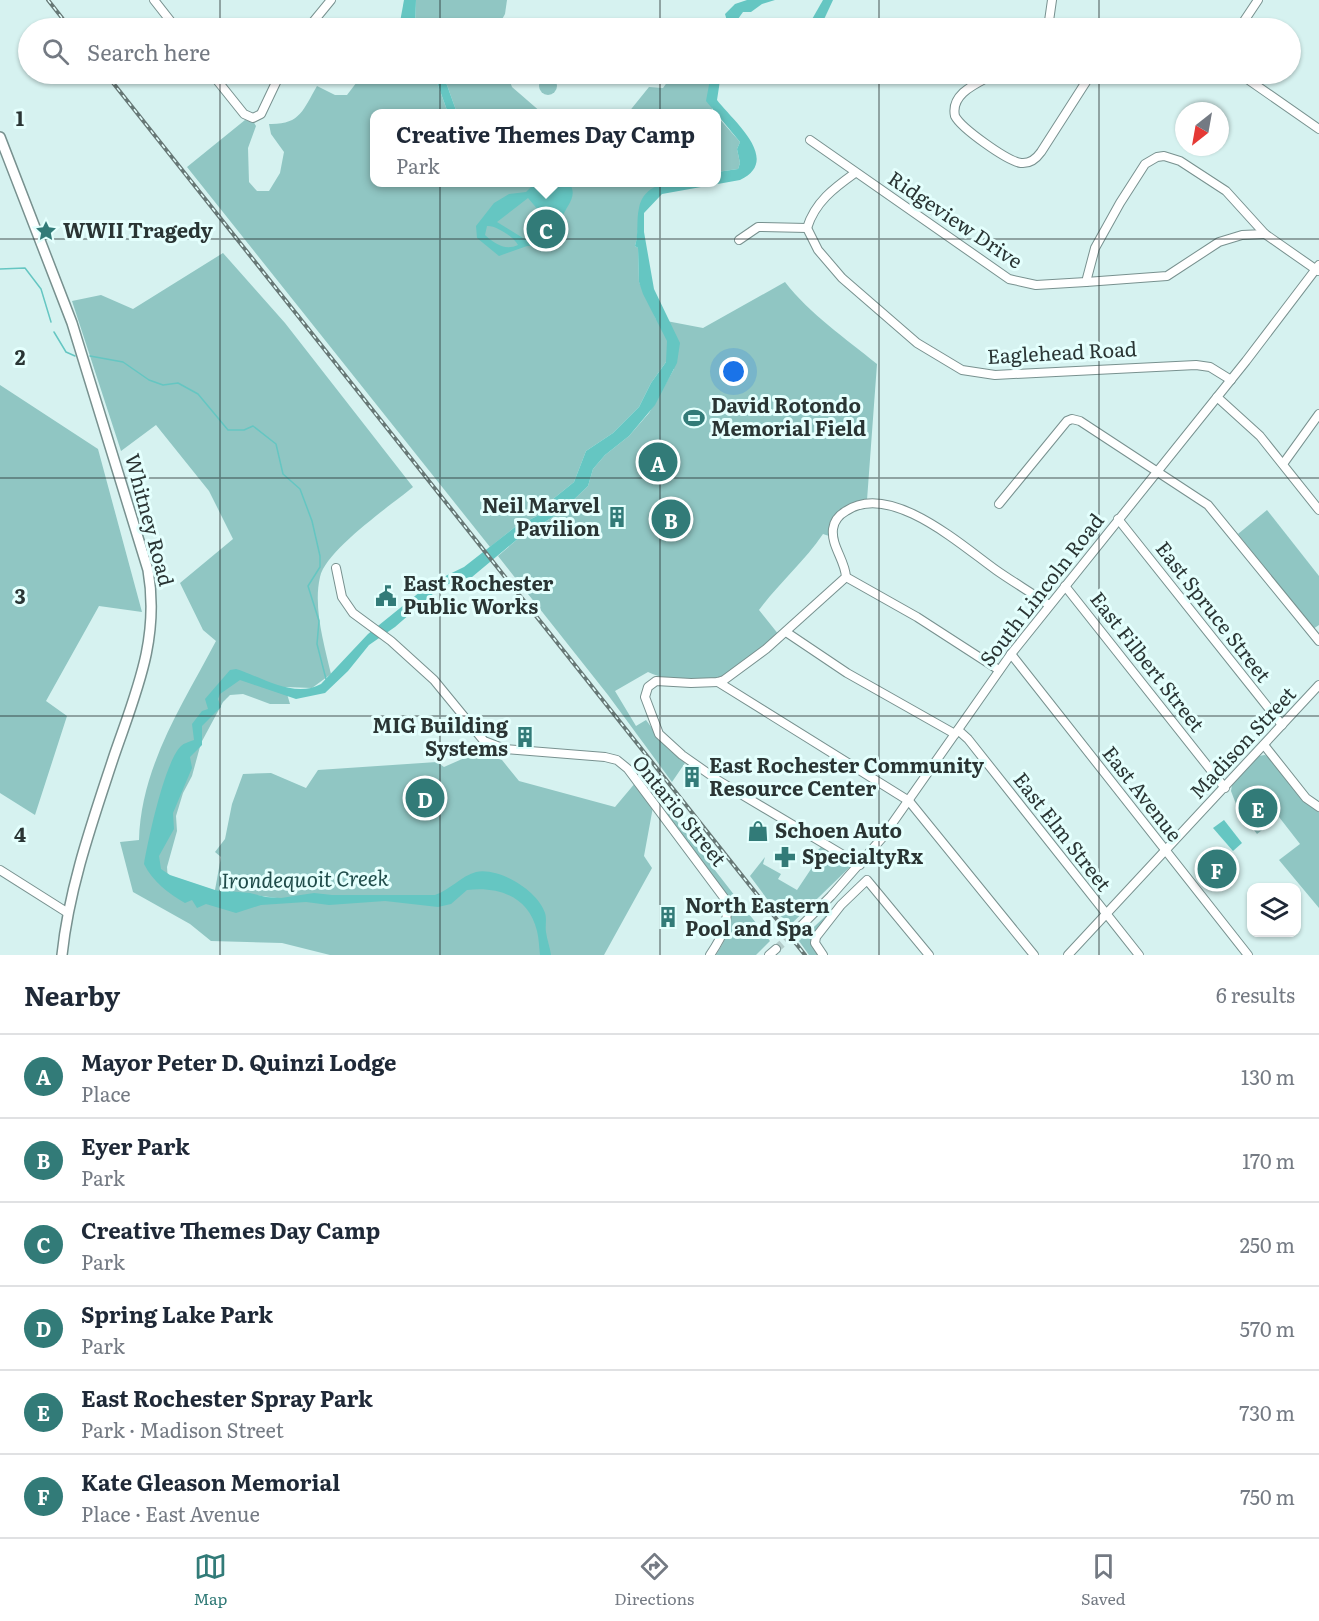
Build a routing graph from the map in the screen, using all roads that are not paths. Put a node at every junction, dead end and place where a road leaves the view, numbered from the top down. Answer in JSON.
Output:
{"nodes":[{"id":1,"x":154,"y":0,"type":"edge"},
{"id":2,"x":331,"y":0,"type":"edge"},
{"id":3,"x":1052,"y":0,"type":"edge"},
{"id":4,"x":1257,"y":0,"type":"edge"},
{"id":5,"x":168,"y":18,"type":"edge"},
{"id":6,"x":316,"y":18,"type":"edge"},
{"id":7,"x":1049,"y":18,"type":"edge"},
{"id":8,"x":1246,"y":18,"type":"edge"},
{"id":9,"x":220,"y":84,"type":"edge"},
{"id":10,"x":275,"y":84,"type":"edge"},
{"id":11,"x":978,"y":84,"type":"edge"},
{"id":12,"x":1085,"y":84,"type":"edge"},
{"id":13,"x":1254,"y":84,"type":"edge"},
{"id":14,"x":1319,"y":129,"type":"edge"},
{"id":15,"x":0,"y":137,"type":"edge"},
{"id":16,"x":810,"y":140,"type":"dead end"},
{"id":17,"x":855,"y":172,"type":"junction"},
{"id":18,"x":807,"y":228,"type":"junction"},
{"id":19,"x":1265,"y":234,"type":"junction"},
{"id":20,"x":739,"y":240,"type":"dead end"},
{"id":21,"x":1318,"y":269,"type":"edge"},
{"id":22,"x":1086,"y":282,"type":"junction"},
{"id":23,"x":1231,"y":380,"type":"junction"},
{"id":24,"x":1217,"y":397,"type":"junction"},
{"id":25,"x":1319,"y":414,"type":"edge"},
{"id":26,"x":1283,"y":464,"type":"junction"},
{"id":27,"x":1157,"y":471,"type":"junction"},
{"id":28,"x":999,"y":504,"type":"dead end"},
{"id":29,"x":1319,"y":510,"type":"edge"},
{"id":30,"x":1118,"y":519,"type":"junction"},
{"id":31,"x":336,"y":568,"type":"dead end"},
{"id":32,"x":846,"y":577,"type":"junction"},
{"id":33,"x":1065,"y":586,"type":"junction"},
{"id":34,"x":1049,"y":605,"type":"junction"},
{"id":35,"x":786,"y":632,"type":"junction"},
{"id":36,"x":1319,"y":641,"type":"edge"},
{"id":37,"x":1011,"y":654,"type":"junction"},
{"id":38,"x":999,"y":670,"type":"junction"},
{"id":39,"x":718,"y":682,"type":"junction"},
{"id":40,"x":1319,"y":685,"type":"edge"},
{"id":41,"x":1281,"y":725,"type":"junction"},
{"id":42,"x":957,"y":732,"type":"junction"},
{"id":43,"x":1264,"y":745,"type":"junction"},
{"id":44,"x":1225,"y":788,"type":"junction"},
{"id":45,"x":909,"y":801,"type":"junction"},
{"id":46,"x":1319,"y":807,"type":"edge"},
{"id":47,"x":1165,"y":850,"type":"junction"},
{"id":48,"x":860,"y":865,"type":"junction"},
{"id":49,"x":0,"y":870,"type":"edge"},
{"id":50,"x":68,"y":913,"type":"junction"},
{"id":51,"x":1106,"y":914,"type":"junction"},
{"id":52,"x":792,"y":935,"type":"tunnel mouth"},
{"id":53,"x":776,"y":949,"type":"dead end"},
{"id":54,"x":62,"y":955,"type":"edge"},
{"id":55,"x":710,"y":955,"type":"edge"},
{"id":56,"x":768,"y":955,"type":"edge"},
{"id":57,"x":823,"y":955,"type":"edge"},
{"id":58,"x":929,"y":955,"type":"edge"},
{"id":59,"x":1034,"y":955,"type":"edge"},
{"id":60,"x":1068,"y":955,"type":"edge"},
{"id":61,"x":1139,"y":955,"type":"edge"},
{"id":62,"x":1248,"y":955,"type":"edge"}],
"edges":[{"from":1,"to":5,"type":"street"},
{"from":2,"to":6,"type":"street"},
{"from":3,"to":7,"type":"street"},
{"from":4,"to":8,"type":"street"},
{"from":9,"to":10,"type":"street"},
{"from":11,"to":12,"type":"street"},
{"from":13,"to":14,"type":"street"},
{"from":15,"to":50,"type":"main road","name":"Whitney Road"},
{"from":16,"to":17,"type":"street","name":"Ridgeview Drive"},
{"from":17,"to":18,"type":"street"},
{"from":17,"to":22,"type":"street","name":"Ridgeview Drive"},
{"from":18,"to":20,"type":"street"},
{"from":18,"to":23,"type":"street","name":"Eaglehead Road"},
{"from":19,"to":21,"type":"street"},
{"from":19,"to":22,"type":"street","name":"Ridgeview Drive"},
{"from":19,"to":22,"type":"street"},
{"from":21,"to":23,"type":"street","name":"South Lincoln Road"},
{"from":23,"to":24,"type":"street","name":"South Lincoln Road"},
{"from":24,"to":26,"type":"street"},
{"from":24,"to":27,"type":"street","name":"South Lincoln Road"},
{"from":25,"to":26,"type":"street"},
{"from":26,"to":29,"type":"street"},
{"from":27,"to":28,"type":"street"},
{"from":27,"to":30,"type":"street","name":"South Lincoln Road"},
{"from":27,"to":36,"type":"street"},
{"from":30,"to":33,"type":"street","name":"South Lincoln Road"},
{"from":30,"to":41,"type":"street","name":"East Spruce Street"},
{"from":31,"to":55,"type":"street","name":"Ontario Street"},
{"from":32,"to":34,"type":"street"},
{"from":32,"to":35,"type":"street"},
{"from":32,"to":38,"type":"street"},
{"from":33,"to":34,"type":"street","name":"South Lincoln Road"},
{"from":33,"to":44,"type":"street","name":"East Filbert Street"},
{"from":34,"to":37,"type":"street","name":"South Lincoln Road"},
{"from":35,"to":39,"type":"street"},
{"from":35,"to":42,"type":"street","name":"East Elm Street"},
{"from":37,"to":38,"type":"street","name":"South Lincoln Road"},
{"from":37,"to":47,"type":"street","name":"East Avenue"},
{"from":38,"to":42,"type":"street","name":"South Lincoln Road"},
{"from":39,"to":45,"type":"street"},
{"from":39,"to":48,"type":"street"},
{"from":40,"to":41,"type":"street","name":"Madison Street"},
{"from":41,"to":43,"type":"street","name":"Madison Street"},
{"from":42,"to":45,"type":"street","name":"South Lincoln Road"},
{"from":42,"to":51,"type":"street","name":"East Elm Street"},
{"from":43,"to":44,"type":"street","name":"Madison Street"},
{"from":43,"to":46,"type":"street"},
{"from":44,"to":47,"type":"street","name":"Madison Street"},
{"from":45,"to":48,"type":"street","name":"South Lincoln Road"},
{"from":45,"to":59,"type":"street"},
{"from":47,"to":51,"type":"street","name":"Madison Street"},
{"from":47,"to":62,"type":"street","name":"East Avenue"},
{"from":48,"to":52,"type":"street","name":"South Lincoln Road"},
{"from":49,"to":50,"type":"street"},
{"from":50,"to":54,"type":"main road","name":"Whitney Road"},
{"from":51,"to":60,"type":"street","name":"Madison Street"},
{"from":51,"to":61,"type":"street","name":"East Elm Street"},
{"from":53,"to":56,"type":"street"},
{"from":57,"to":58,"type":"street"}]}
